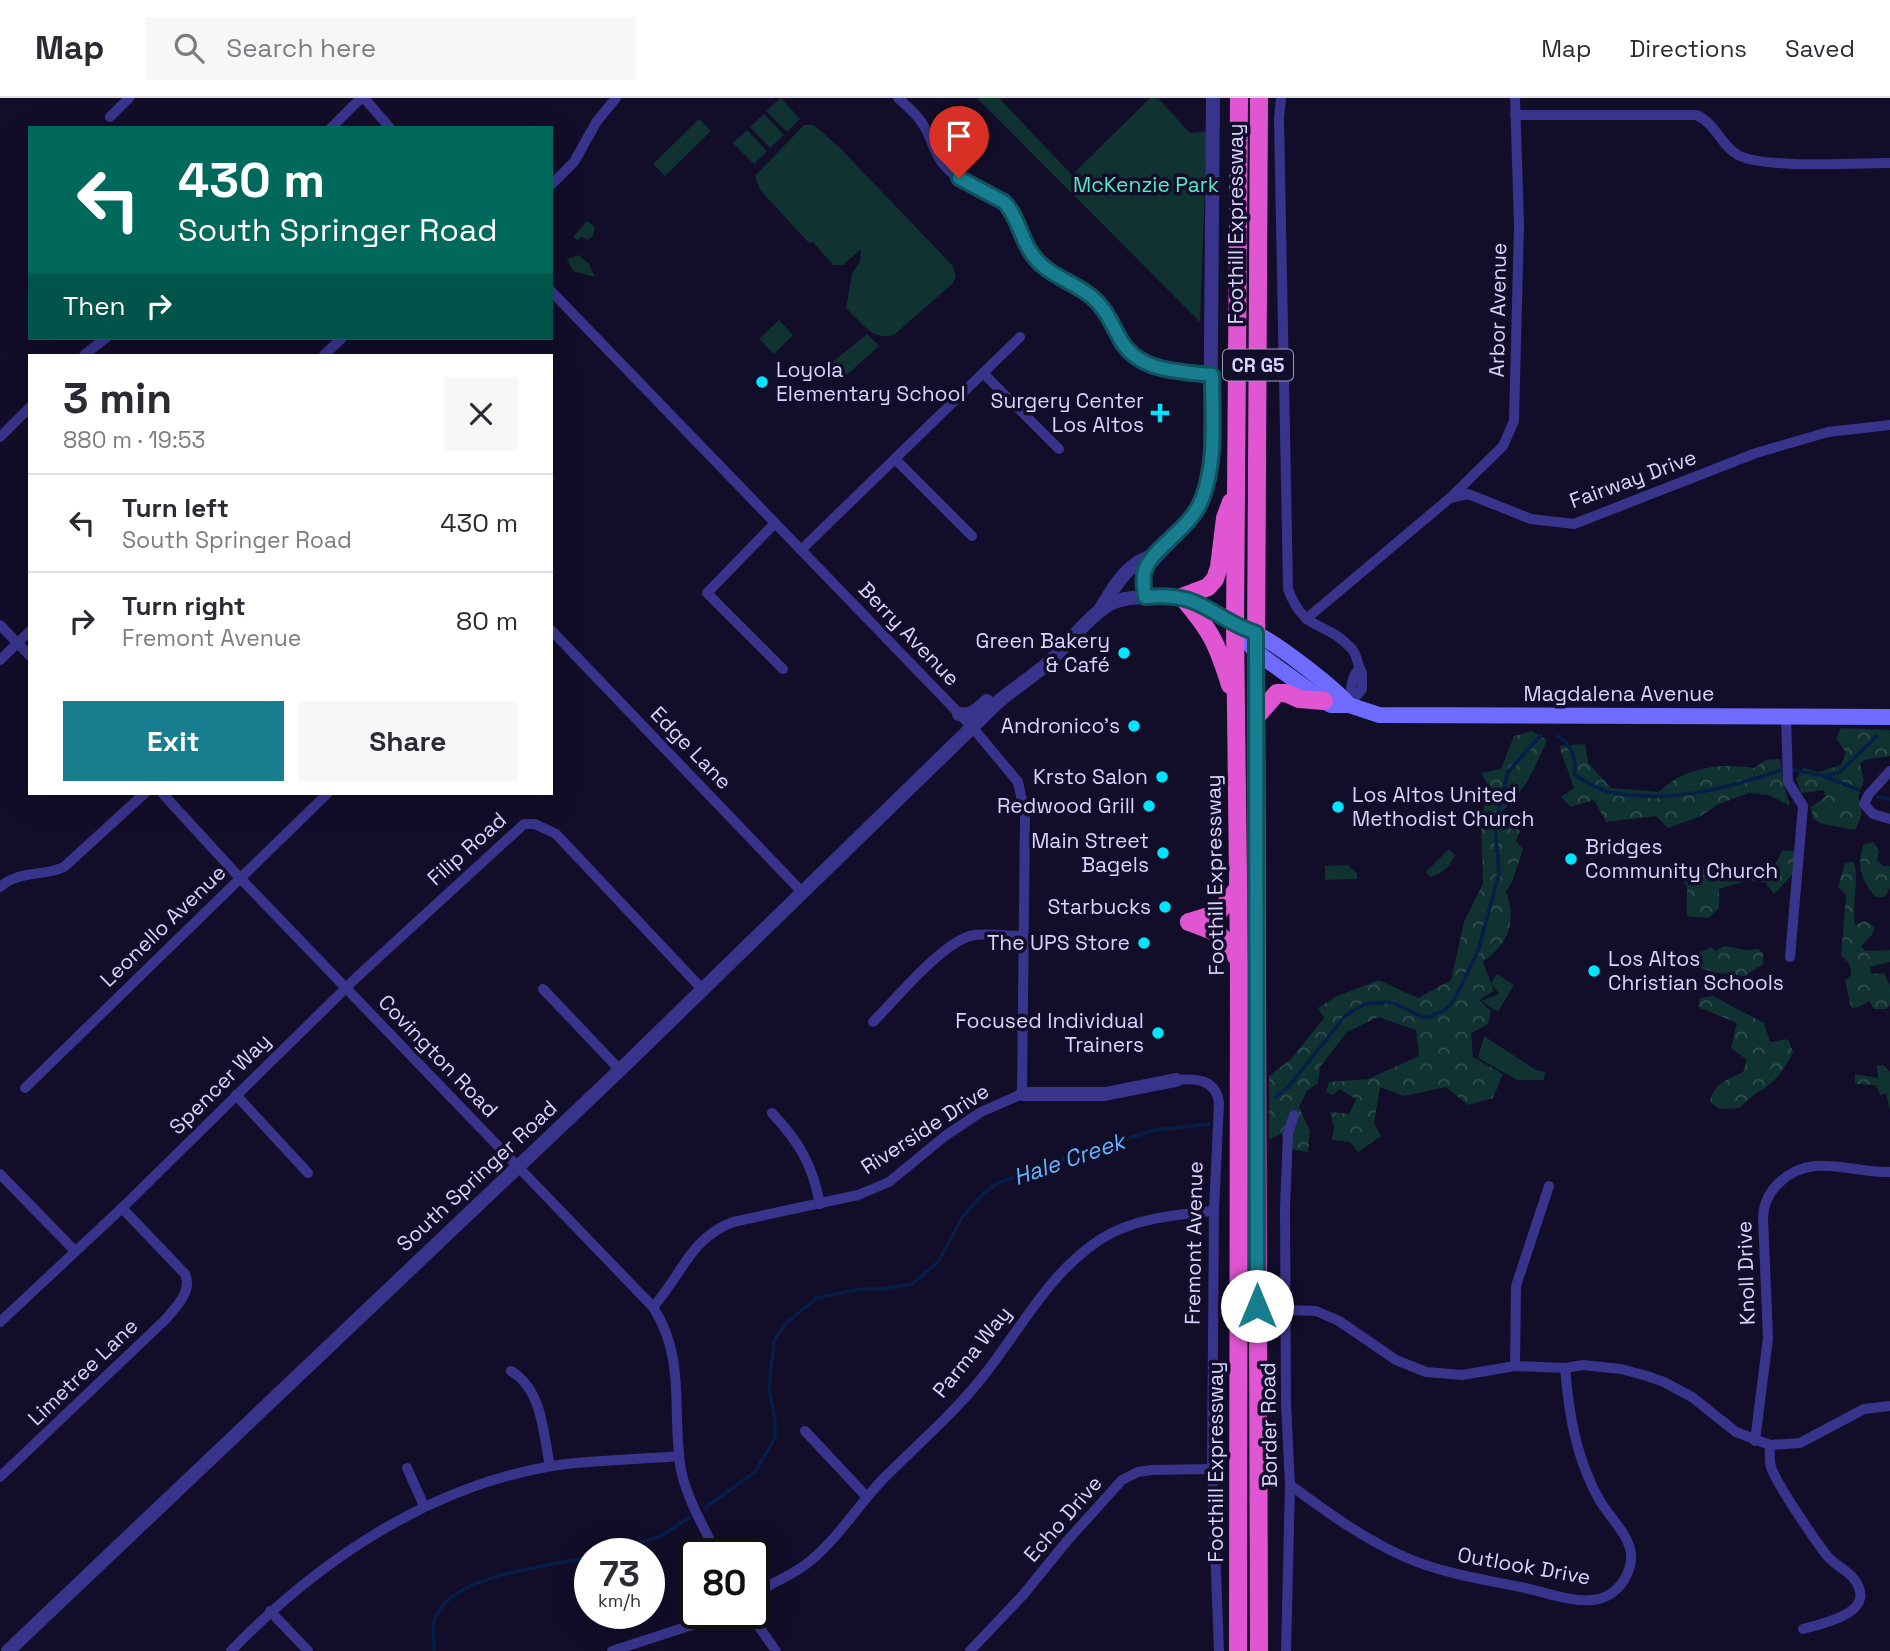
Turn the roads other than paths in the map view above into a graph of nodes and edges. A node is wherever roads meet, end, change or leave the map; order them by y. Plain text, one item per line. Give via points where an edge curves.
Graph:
1 (129, 98) edge
2 (363, 98) edge
3 (615, 98) edge
4 (898, 98) edge
5 (1213, 98) edge
6 (1240, 98) edge
7 (1259, 98) edge
8 (1281, 98) edge
9 (1515, 98) edge
10 (1515, 115) junction
11 (110, 117) dead end
12 (333, 126) edge
13 (388, 126) edge
14 (1890, 163) edge
15 (553, 183) edge
16 (553, 293) edge
17 (1020, 337) dead end
18 (104, 340) edge
19 (340, 340) edge
20 (86, 354) edge
21 (325, 354) edge
22 (983, 373) junction
23 (1212, 375) junction
24 (28, 409) edge
25 (1890, 425) edge
26 (0, 437) edge
27 (1059, 449) dead end
28 (895, 459) junction
29 (1237, 485) junction
30 (1450, 498) junction
31 (775, 523) junction
32 (972, 536) dead end
33 (801, 550) junction
34 (1156, 554) junction
35 (1145, 597) junction
36 (1182, 597) junction
37 (1098, 614) junction
38 (1306, 619) junction
39 (0, 625) edge
40 (1235, 626) junction
41 (553, 632) edge
42 (28, 633) edge
43 (1256, 633) junction
44 (17, 643) junction
45 (1256, 652) junction
46 (28, 654) edge
47 (0, 660) edge
48 (783, 669) dead end
49 (1324, 701) junction
50 (999, 702) junction
51 (1235, 702) junction
52 (1349, 705) junction
53 (959, 714) junction
54 (1786, 716) junction
55 (1256, 717) junction
56 (1890, 717) edge
57 (973, 728) junction
58 (1890, 771) edge
59 (143, 795) edge
60 (164, 795) edge
61 (326, 795) edge
62 (1890, 819) edge
63 (240, 878) junction
64 (0, 887) edge
65 (1238, 888) junction
66 (803, 893) junction
67 (1024, 936) junction
68 (1790, 957) dead end
69 (1239, 962) junction
70 (346, 987) junction
71 (543, 989) dead end
72 (703, 990) junction
73 (873, 1021) dead end
74 (620, 1070) junction
75 (1176, 1080) joint
76 (25, 1088) dead end
77 (1022, 1094) junction
78 (236, 1095) junction
79 (772, 1114) dead end
80 (1294, 1115) dead end
81 (517, 1167) junction
82 (1890, 1172) edge
83 (308, 1173) dead end
84 (0, 1174) edge
85 (1549, 1186) dead end
86 (820, 1204) junction
87 (122, 1208) junction
88 (1214, 1211) junction
89 (75, 1251) junction
90 (653, 1307) junction
91 (1287, 1310) junction
92 (0, 1322) edge
93 (1515, 1366) junction
94 (1565, 1368) junction
95 (511, 1371) dead end
96 (1890, 1406) edge
97 (805, 1431) dead end
98 (1755, 1441) junction
99 (1770, 1445) junction
100 (679, 1456) junction
101 (550, 1466) junction
102 (407, 1468) dead end
103 (1212, 1469) junction
104 (0, 1477) edge
105 (1290, 1485) junction
106 (866, 1496) junction
107 (425, 1506) junction
108 (711, 1538) edge
109 (770, 1584) edge
110 (270, 1611) junction
111 (680, 1629) edge
112 (761, 1629) edge
113 (1803, 1629) dead end
114 (8, 1651) edge
115 (231, 1651) edge
116 (308, 1651) edge
117 (612, 1651) edge
118 (776, 1651) edge
119 (971, 1651) edge
120 (1219, 1651) edge
121 (1238, 1651) edge
122 (1259, 1651) edge
123 (1286, 1651) edge

1 - 11 street
2 - 12 street
2 - 13 street
3 - 15 street via 597,121 583,152
4 - 23 street via 925,127 943,164 1010,208 1036,260 1091,295 1136,359
5 - 23 street
6 - 29 highway, Foothill Expressway / CR G5
7 - 43 highway, Foothill Expressway / CR G5
8 - 38 street via 1288,589
9 - 10 street, Arbor Avenue
10 - 14 street via 1696,115 1707,119 1727,148 1741,157 1766,163
10 - 30 street, Arbor Avenue via 1514,421 1503,446
16 - 31 street, Berry Avenue
17 - 22 street
18 - 20 street
19 - 21 street
22 - 27 street
22 - 28 street
23 - 34 street via 1210,464 1203,499 1195,515
24 - 26 street
25 - 30 street, Fairway Drive via 1828,432 1756,453 1574,524 1531,519 1468,494
28 - 32 street
28 - 33 street
29 - 36 highway via 1225,518 1215,579 1208,587
29 - 40 highway, Foothill Expressway / CR G5
30 - 38 street
31 - 33 street, Berry Avenue
31 - 48 street via 707,593
33 - 53 street, Berry Avenue
34 - 35 street via 1143,578
34 - 37 street via 1141,558 1118,580
35 - 36 street, South Springer Road
35 - 37 street, South Springer Road via 1117,601
36 - 40 street, South Springer Road via 1204,604
36 - 51 highway via 1219,647
37 - 50 street, South Springer Road
38 - 52 street via 1349,646 1357,658 1359,669 1351,684
39 - 44 street
40 - 43 main road, Magdalena Avenue
40 - 45 main road, Magdalena Avenue
40 - 51 highway, Foothill Expressway / CR G5
41 - 66 street, Edge Lane
42 - 44 street
43 - 45 highway, Foothill Expressway / CR G5
43 - 52 main road, Magdalena Avenue
44 - 46 street
44 - 47 street
45 - 49 main road, Magdalena Avenue
45 - 55 highway, Foothill Expressway / CR G5
49 - 52 main road, Magdalena Avenue
49 - 55 highway via 1277,693
50 - 53 street via 986,701 975,712
50 - 57 street, South Springer Road
51 - 65 highway, Foothill Expressway / CR G5
52 - 54 main road, Magdalena Avenue via 1389,715
53 - 57 street, Berry Avenue
54 - 56 main road, Magdalena Avenue
54 - 68 street via 1788,782 1803,806
55 - 122 highway, Foothill Expressway / CR G5
57 - 66 street, South Springer Road
57 - 67 street, Berry Avenue via 1018,782 1025,814
58 - 62 street via 1864,804 1873,814
59 - 64 street via 64,867 19,875
60 - 63 street, Covington Road
61 - 63 street, Leonello Avenue
63 - 70 street, Covington Road
63 - 76 street, Leonello Avenue
65 - 69 highway, Foothill Expressway / CR G5
65 - 69 highway via 1218,913 1189,922 1220,934
66 - 72 street, South Springer Road
67 - 73 street via 973,936 957,941
67 - 77 street, Berry Avenue
69 - 121 highway, Foothill Expressway / CR G5
70 - 72 street, Filip Road via 517,828 535,824 556,834
70 - 78 street, Spencer Way
70 - 81 street, Covington Road
71 - 74 street
72 - 74 street, South Springer Road
74 - 81 street, South Springer Road
75 - 77 street, Riverside Drive via 1105,1094
75 - 88 street, Fremont Avenue via 1205,1081 1217,1094
77 - 86 street, Riverside Drive via 981,1112 888,1182
78 - 83 street
78 - 87 street, Spencer Way
79 - 86 street via 807,1157
80 - 91 street, Border Road via 1288,1133 1285,1208
81 - 90 street, Covington Road
81 - 114 street, South Springer Road
82 - 98 street, Knoll Drive via 1815,1164 1794,1170 1769,1196 1763,1217 1768,1338
84 - 89 street
85 - 93 street via 1516,1286
86 - 90 street, Riverside Drive via 716,1228 695,1247
87 - 89 street, Spencer Way
87 - 104 street, Limetree Lane via 186,1274 186,1290 166,1319
88 - 103 street, Fremont Avenue
88 - 106 street, Parma Way via 1154,1218 1129,1227 1102,1238 1065,1267 969,1393
89 - 92 street, Spencer Way
90 - 100 street, Covington Road via 674,1352
91 - 93 street via 1316,1311 1339,1321 1396,1360 1426,1372 1462,1375
91 - 105 street, Border Road
93 - 94 street
94 - 98 street via 1621,1369 1664,1382
94 - 105 street, Outlook Drive via 1574,1439 1599,1500 1630,1550 1625,1580 1611,1594 1571,1598 1428,1566 1378,1544
95 - 101 street via 522,1378 537,1401
96 - 99 street via 1864,1409 1800,1443
97 - 106 street
98 - 99 street
99 - 113 street via 1769,1460 1777,1479 1827,1556 1852,1577 1860,1594 1858,1603 1841,1619
100 - 101 street
100 - 108 street, Covington Road via 682,1474
101 - 107 street via 485,1483
102 - 107 street
103 - 119 street, Echo Drive via 1151,1470 1122,1480
103 - 120 street, Fremont Avenue
105 - 123 street, Border Road
106 - 109 street, Parma Way via 806,1564
107 - 110 street via 344,1553
110 - 115 street
110 - 116 street
111 - 117 street
112 - 118 street

